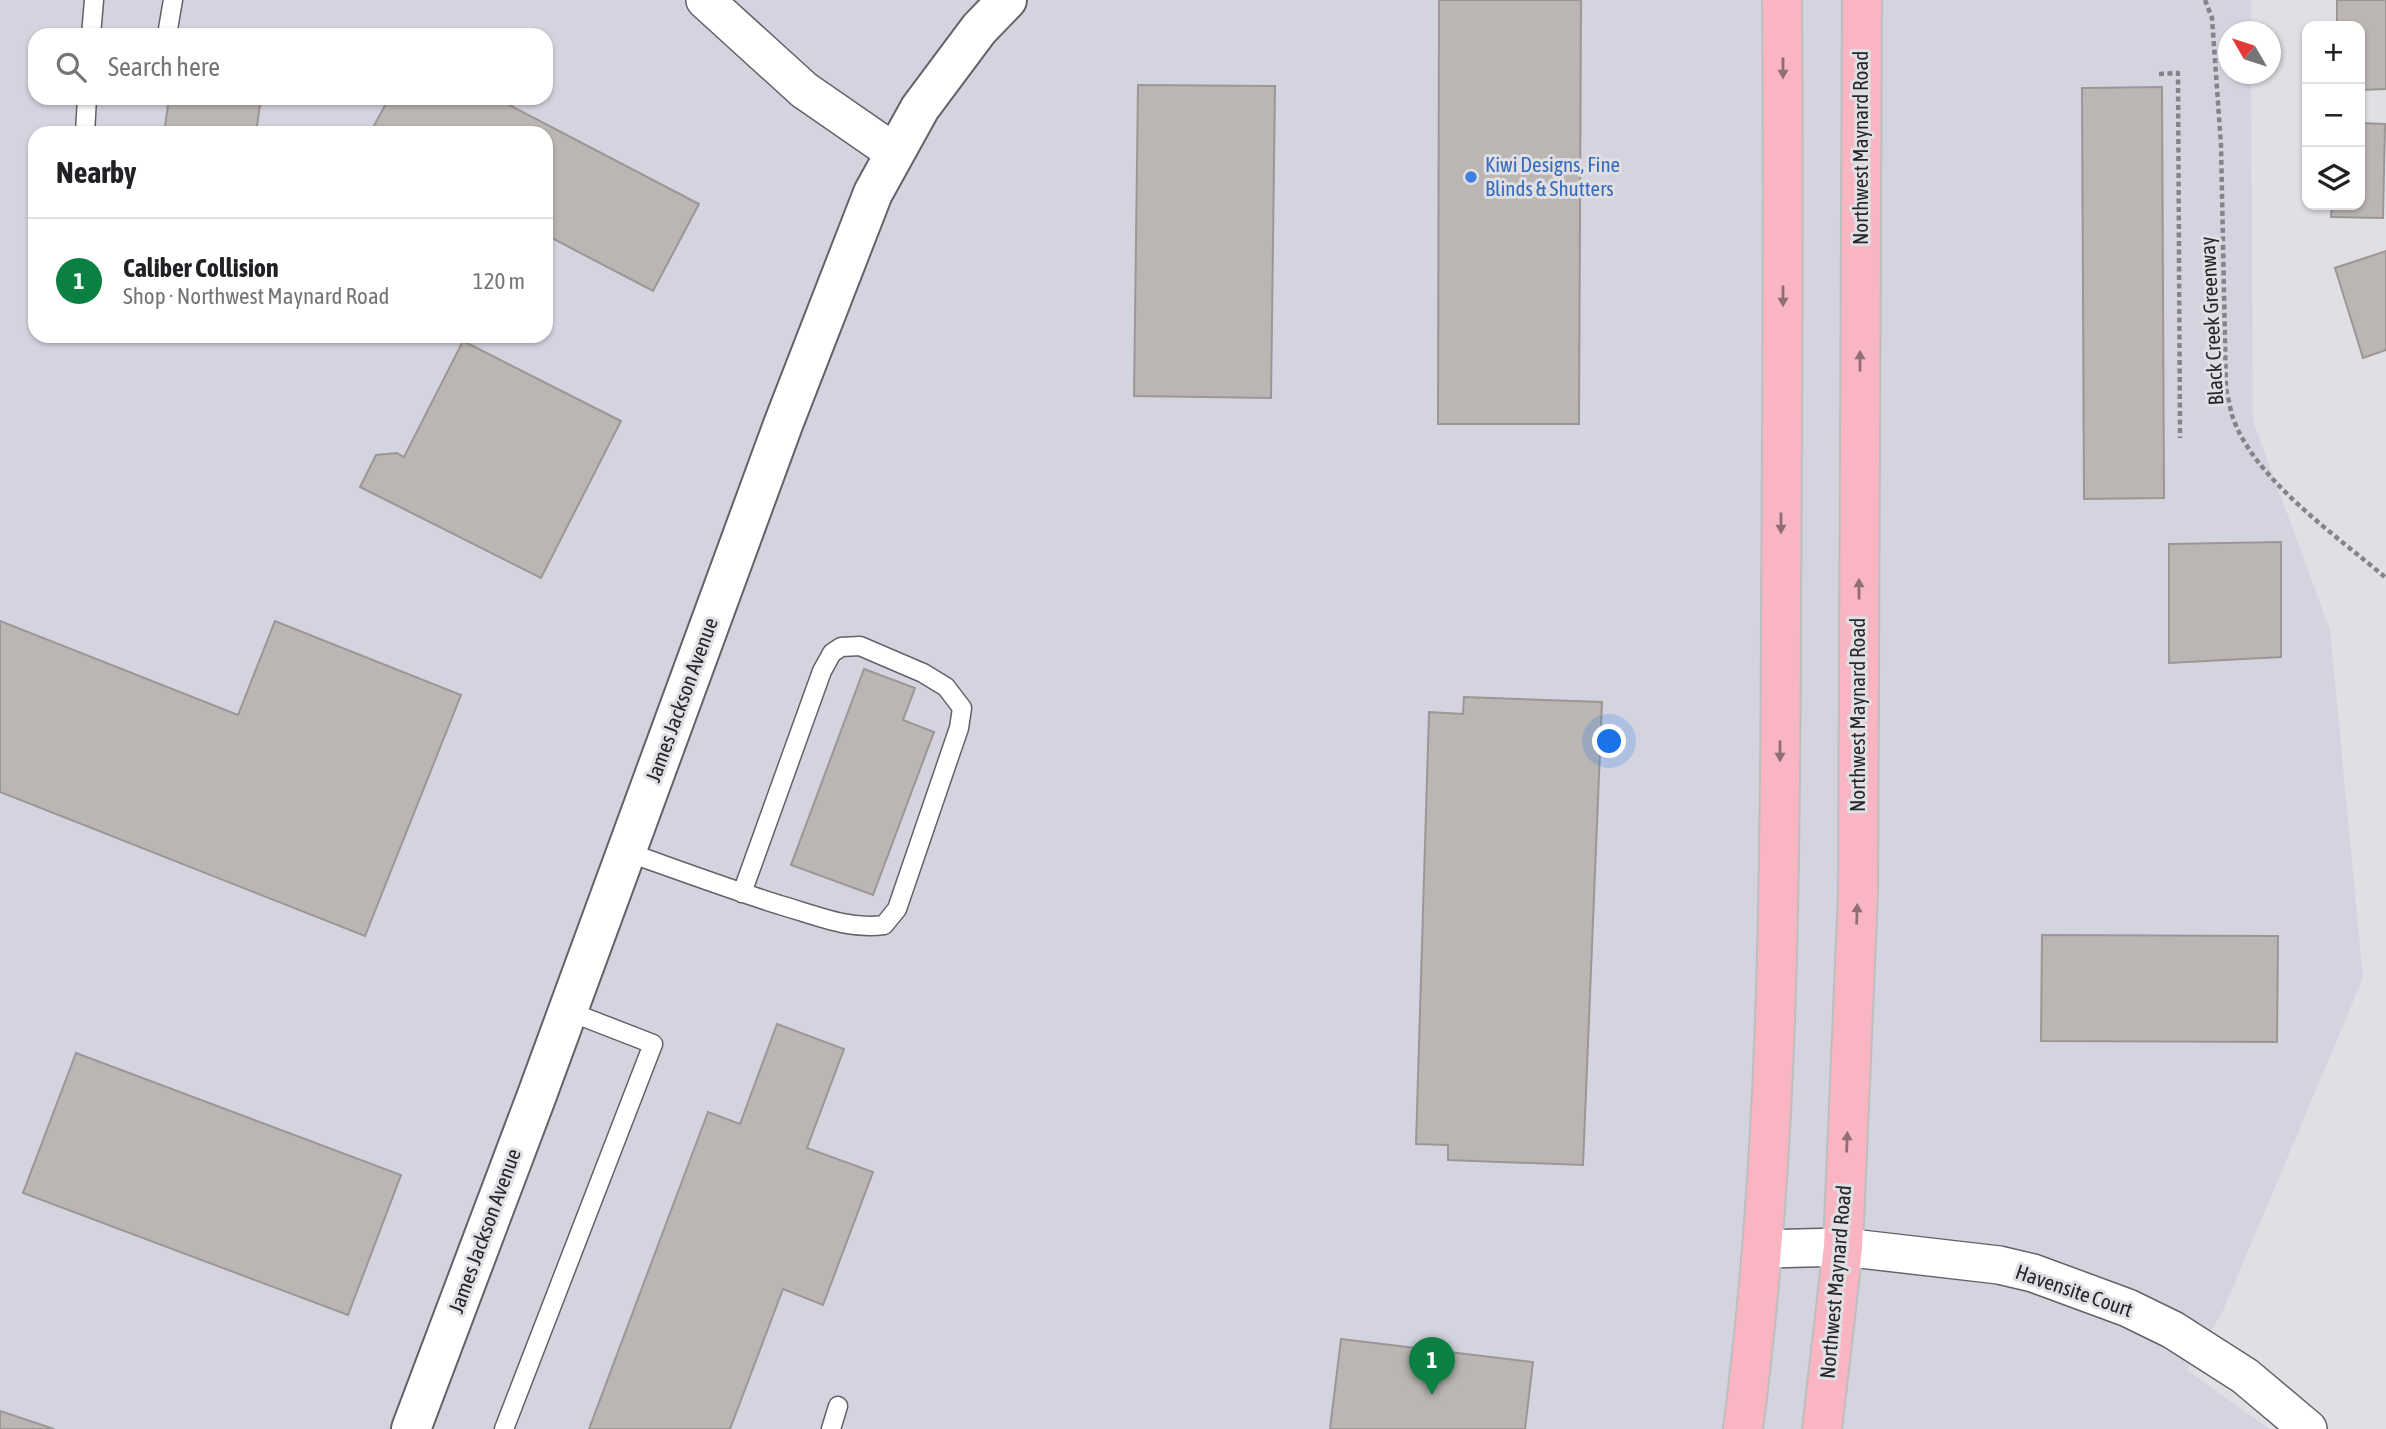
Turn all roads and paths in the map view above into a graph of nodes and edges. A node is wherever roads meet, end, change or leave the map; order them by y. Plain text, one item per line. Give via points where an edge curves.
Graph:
1 (94, 0) edge
2 (173, 0) edge
3 (705, 0) edge
4 (1007, 0) edge
5 (1782, 0) edge
6 (1862, 0) edge
7 (2205, 0) edge
8 (92, 28) edge
9 (168, 28) edge
10 (2159, 74) dead end
11 (87, 105) edge
12 (85, 126) edge
13 (895, 153) junction
14 (2180, 438) dead end
15 (2386, 578) edge
16 (627, 852) junction
17 (742, 893) junction
18 (568, 1011) junction
19 (1843, 1247) junction
20 (1763, 1248) junction
21 (838, 1406) dead end
22 (411, 1429) edge
23 (504, 1429) edge
24 (831, 1429) edge
25 (1744, 1429) edge
26 (1822, 1429) edge
27 (2308, 1429) edge

1 - 8 lane
2 - 9 lane
3 - 13 street via 804,90
4 - 13 street, James Jackson Avenue via 979,29 920,108
5 -> 20 main road via 1779,924
19 -> 6 main road, Northwest Maynard Road via 1858,893
7 - 15 path, Black Creek Greenway via 2212,18 2221,145 2226,389 2232,416 2265,471
10 - 14 path via 2178,73
11 - 12 lane
13 - 16 street, James Jackson Avenue via 873,193 837,283
16 - 17 lane
16 - 18 street, James Jackson Avenue
17 - 17 lane via 843,924 884,925 897,909 960,728 962,708 946,687 860,646 841,647 832,653
18 - 22 street, James Jackson Avenue
18 - 23 lane via 653,1044
19 - 20 street, Havensite Court
19 - 26 main road, Northwest Maynard Road
19 - 27 street, Havensite Court via 1999,1265 2081,1289 2173,1330 2245,1376
20 - 25 main road
21 - 24 lane

